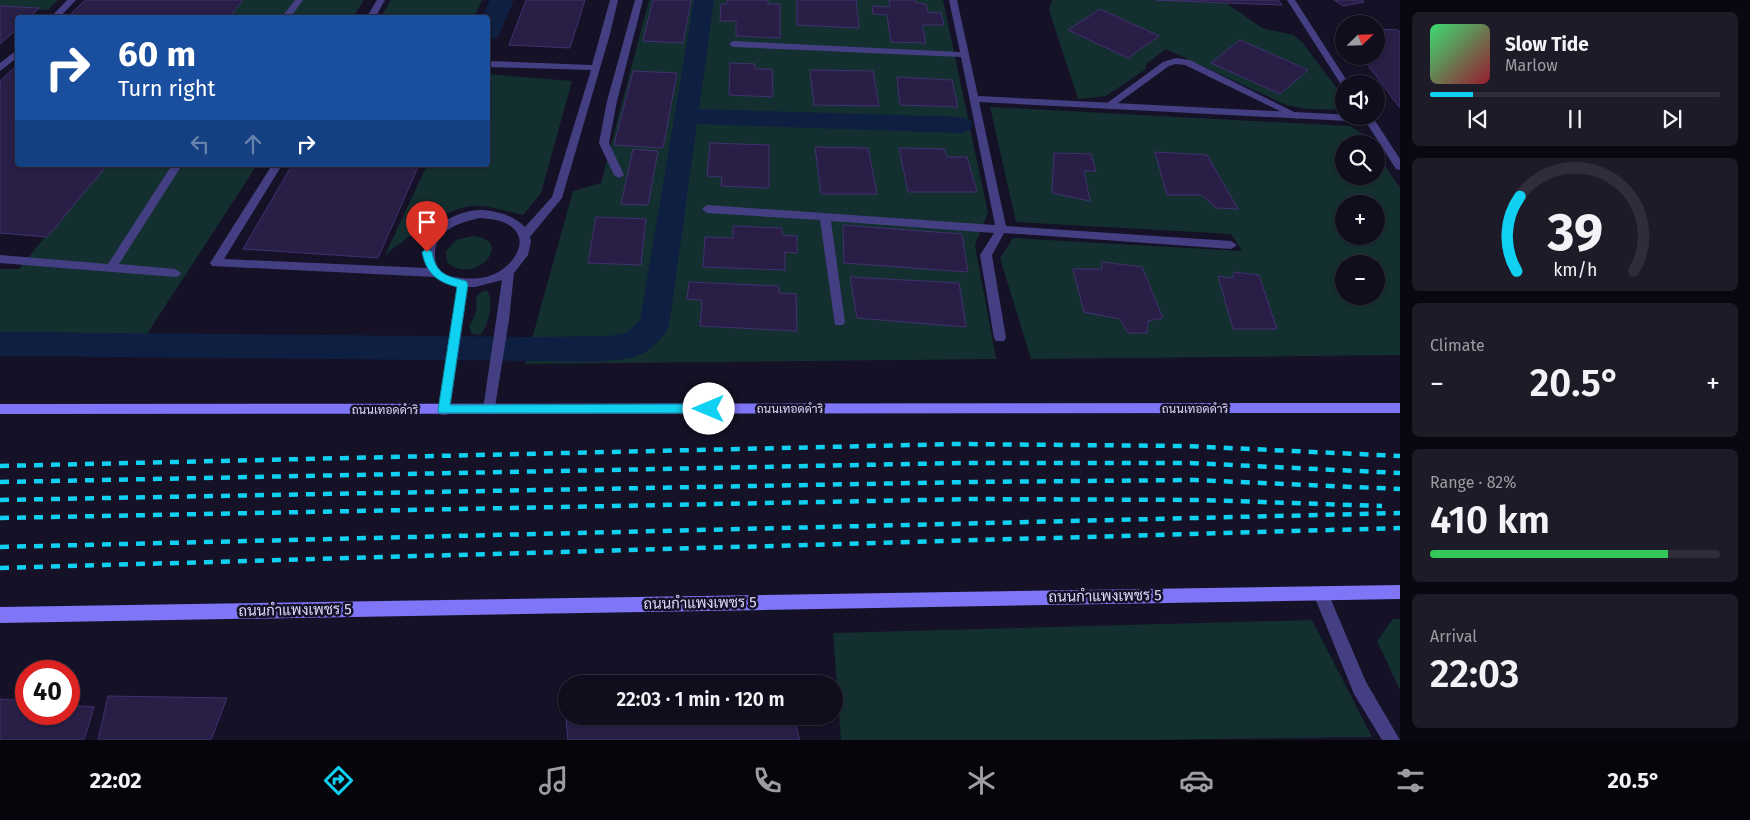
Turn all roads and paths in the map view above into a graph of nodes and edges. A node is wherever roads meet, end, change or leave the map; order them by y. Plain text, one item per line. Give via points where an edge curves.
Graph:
1 (72, 0) edge
2 (299, 0) edge
3 (381, 0) edge
4 (614, 0) edge
5 (639, 0) edge
6 (953, 0) edge
7 (1291, 0) edge
8 (57, 15) edge
9 (287, 15) edge
10 (372, 15) edge
11 (733, 44) dead end
12 (15, 55) edge
13 (964, 55) junction
14 (490, 64) edge
15 (0, 68) edge
16 (596, 68) junction
17 (1339, 75) edge
18 (974, 99) junction
19 (1108, 106) junction
20 (1297, 116) junction
21 (1335, 117) edge
22 (1373, 125) edge
23 (176, 167) edge
24 (276, 167) edge
25 (1400, 167) edge
26 (619, 175) dead end
27 (707, 209) dead end
28 (825, 217) junction
29 (1001, 229) junction
30 (525, 235) junction
31 (1231, 245) dead end
32 (0, 259) edge
33 (111, 268) junction
34 (175, 273) dead end
35 (435, 273) junction
36 (508, 273) junction
37 (463, 284) junction
38 (839, 322) dead end
39 (1000, 338) dead end
40 (1400, 408) edge
41 (0, 409) edge
42 (444, 410) junction
43 (489, 410) junction
44 (1321, 592) junction
45 (1400, 592) edge
46 (0, 615) edge
47 (1392, 740) edge

1 - 8 street
2 - 9 street
3 - 10 street
4 - 16 street
5 - 26 street via 604,143
6 - 13 street
7 - 17 street
11 - 13 street
12 - 15 street
13 - 18 street
14 - 16 street
16 - 30 street via 557,198
18 - 19 street
18 - 29 street
19 - 20 street
19 - 20 street via 1176,60 1187,62
20 - 21 street
22 - 25 street
23 - 33 street
24 - 35 street via 216,263
27 - 28 street
28 - 29 street
28 - 38 street
29 - 31 street
29 - 39 street via 986,255
30 - 35 street via 508,219 495,215 465,217 439,231 431,241 427,252
30 - 36 street via 524,254
32 - 33 street
33 - 34 street
35 - 37 street
36 - 37 street via 478,284
36 - 43 street
37 - 42 street
40 - 43 street, ถนนเทอดดำริ
41 - 42 street, ถนนเทอดดำริ
42 - 43 street, ถนนเทอดดำริ
44 - 45 street, ถนนกำแพงเพชร 5
44 - 46 street, ถนนกำแพงเพชร 5
44 - 47 street via 1342,649 1379,723

